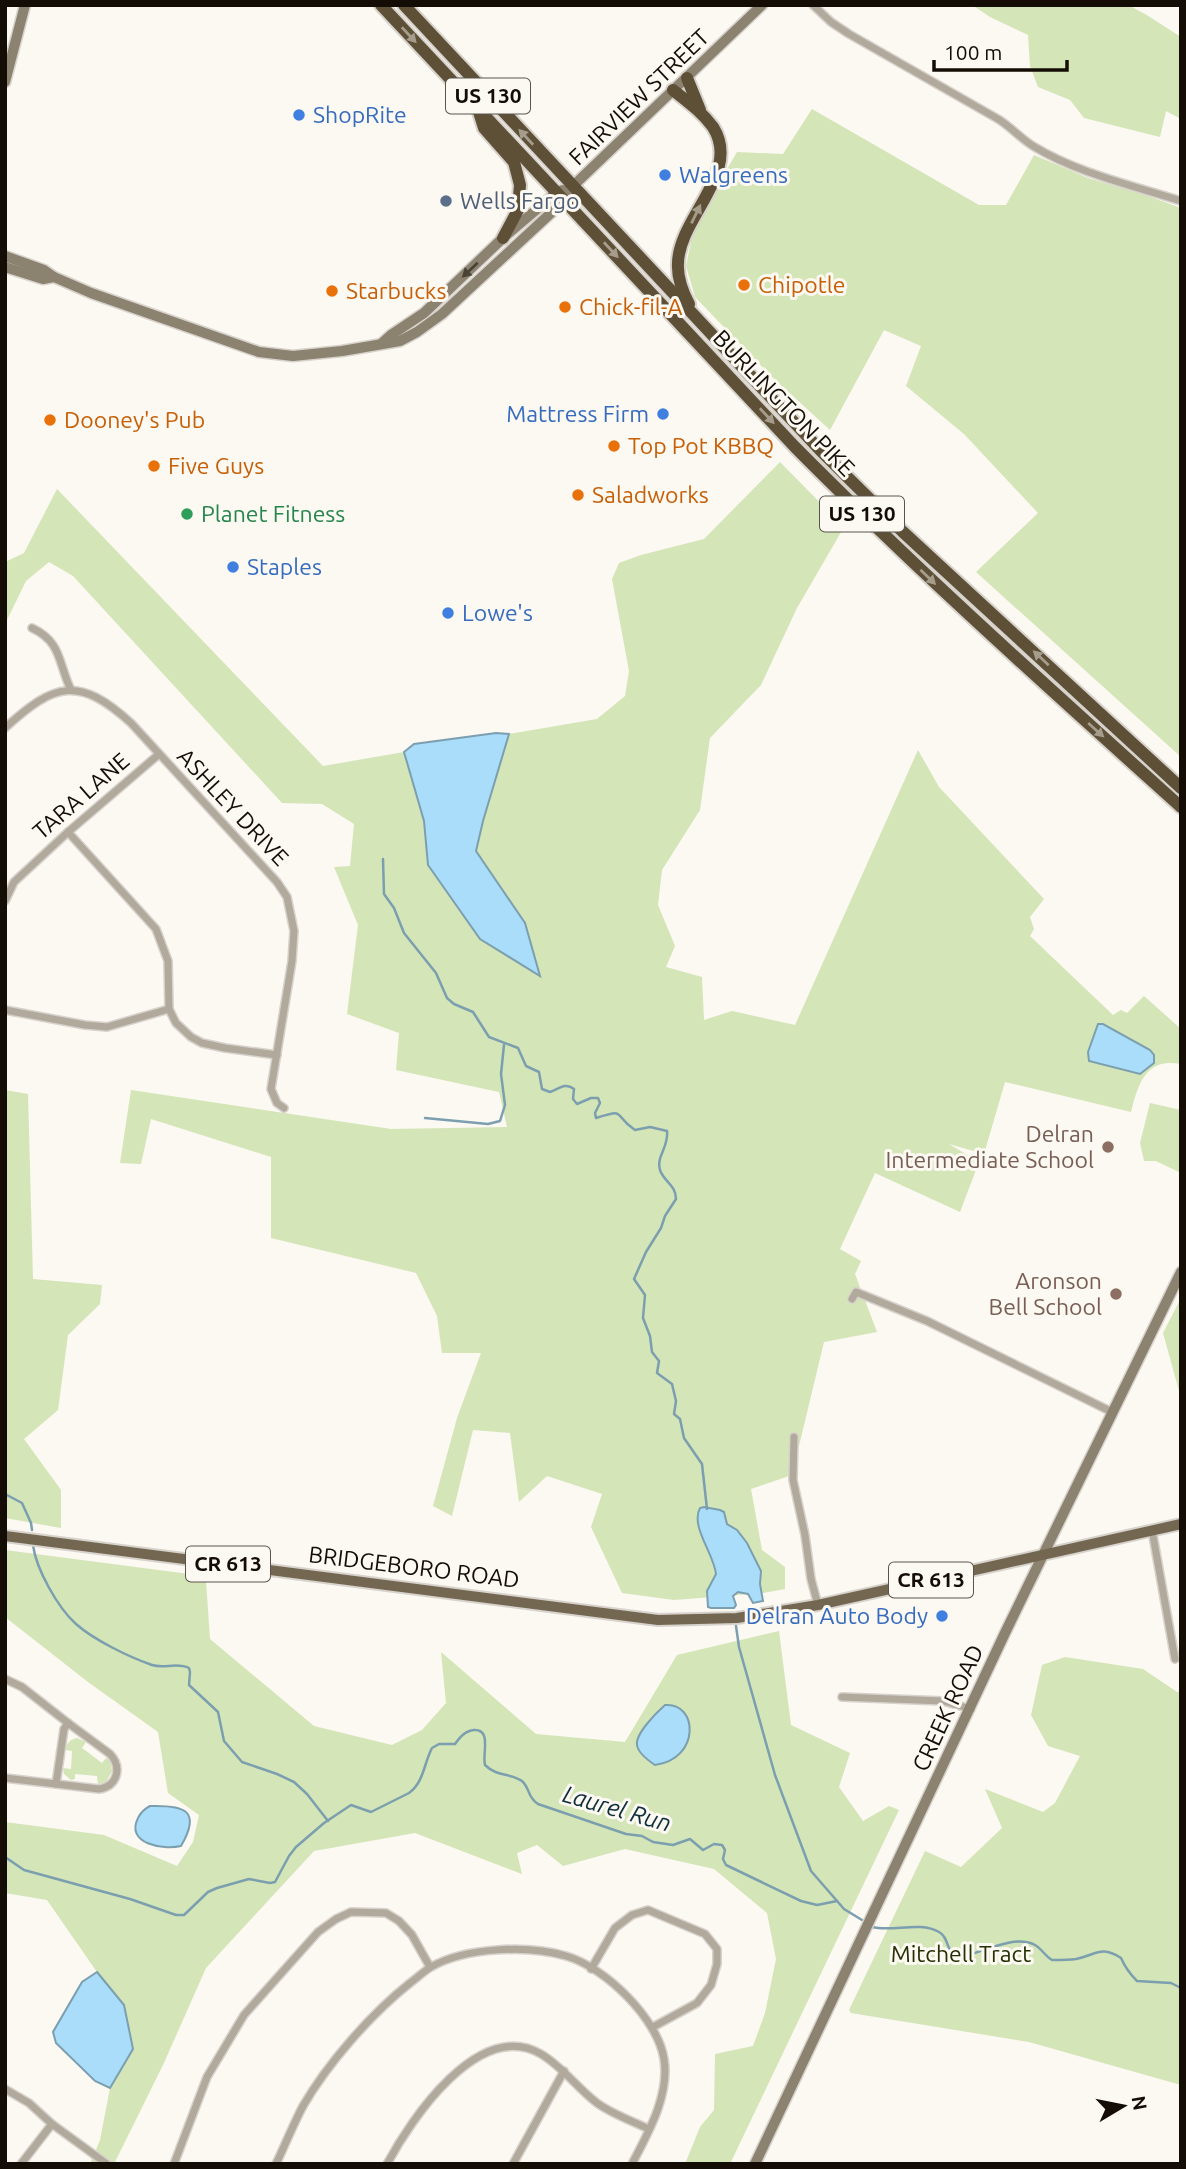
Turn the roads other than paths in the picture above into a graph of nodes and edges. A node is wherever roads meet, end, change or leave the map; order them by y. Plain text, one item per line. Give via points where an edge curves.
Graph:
1 (25, 5) edge
2 (381, 5) edge
3 (404, 5) edge
4 (762, 5) edge
5 (813, 5) edge
6 (687, 78) junction
7 (5, 82) edge
8 (674, 90) junction
9 (477, 105) junction
10 (700, 111) junction
11 (573, 187) junction
12 (561, 196) junction
13 (1181, 201) edge
14 (503, 238) junction
15 (5, 256) edge
16 (5, 267) edge
17 (54, 277) junction
18 (700, 322) junction
19 (381, 344) junction
20 (32, 628) dead end
21 (71, 690) junction
22 (5, 728) edge
23 (159, 755) junction
24 (1181, 788) edge
25 (1181, 807) edge
26 (68, 832) junction
27 (5, 901) edge
28 (169, 1009) junction
29 (5, 1010) edge
30 (277, 1055) junction
31 (284, 1108) dead end
32 (1180, 1273) edge
33 (854, 1296) dead end
34 (1112, 1412) junction
35 (794, 1437) dead end
36 (1181, 1524) edge
37 (1152, 1530) junction
38 (5, 1536) edge
39 (1044, 1555) junction
40 (818, 1605) junction
41 (1175, 1659) dead end
42 (5, 1679) edge
43 (842, 1698) dead end
44 (971, 1709) junction
45 (68, 1723) junction
46 (5, 1778) edge
47 (56, 1784) junction
48 (430, 1967) junction
49 (591, 1969) junction
50 (653, 2027) junction
51 (565, 2071) junction
52 (5, 2089) edge
53 (52, 2124) junction
54 (649, 2129) junction
55 (21, 2164) edge
56 (107, 2164) edge
57 (174, 2164) edge
58 (276, 2164) edge
59 (387, 2164) edge
60 (513, 2164) edge
61 (632, 2164) edge
62 (755, 2164) edge

1 - 7 street
2 -> 9 highway, BURLINGTON PIKE / US 130
11 -> 3 highway, BURLINGTON PIKE / US 130
4 - 6 street, FAIRVIEW STREET
5 - 13 street via 849,34 1010,126 1030,144 1079,168
6 - 8 street, FAIRVIEW STREET
6 - 10 highway
8 - 10 highway
8 - 11 street, FAIRVIEW STREET
9 - 12 highway, BURLINGTON PIKE / US 130
9 - 14 highway via 484,128 514,162 520,185 518,210
18 -> 10 highway via 683,292 677,261 722,152
11 - 12 street, FAIRVIEW STREET
11 - 18 highway, BURLINGTON PIKE / US 130
12 - 14 street
12 - 19 street via 442,314 400,341
12 -> 25 highway, BURLINGTON PIKE / US 130 via 856,509
14 -> 19 street via 424,313
15 - 17 street
16 - 17 street via 43,279
17 - 19 street via 259,352 293,356
24 -> 18 highway, BURLINGTON PIKE / US 130 via 903,532
20 - 21 street via 52,641
21 - 22 street via 41,700
21 - 23 street, ASHLEY DRIVE via 110,704
23 - 26 street, TARA LANE
23 - 30 street, ASHLEY DRIVE via 287,897 293,951
26 - 27 street, TARA LANE via 15,882
26 - 28 street via 156,929 168,961
28 - 29 street via 107,1027
28 - 30 street via 176,1023 202,1043
30 - 31 street, ASHLEY DRIVE via 271,1089
32 - 34 street, CREEK ROAD
33 - 34 street via 927,1321
34 - 39 street, CREEK ROAD
35 - 40 street via 793,1480
36 - 37 main road, CR 613
37 - 39 main road, CR 613
37 - 41 street
38 - 40 main road, BRIDGEBORO ROAD / CR 613 via 658,1620 737,1618
39 - 40 main road, CR 613
39 - 44 street, CREEK ROAD
42 - 45 street
43 - 44 street via 943,1701
44 - 62 street, CREEK ROAD
45 - 47 street
45 - 47 street via 110,1754 117,1773 104,1788
46 - 47 street
48 - 49 street via 468,1954 518,1949 567,1956
48 - 57 street via 400,1921 386,1913 351,1912 318,1932 244,2015 207,2077
48 - 58 street via 345,2047 303,2106
49 - 50 street via 637,2005
49 - 50 street via 615,1928 640,1912 648,1910 705,1934 717,1949 711,1985 697,2003
50 - 54 street via 664,2058 665,2080
51 - 54 street via 597,2103
51 - 59 street via 520,2046 479,2055 419,2113
51 - 60 street
52 - 53 street via 29,2102
53 - 55 street
53 - 56 street
54 - 61 street

